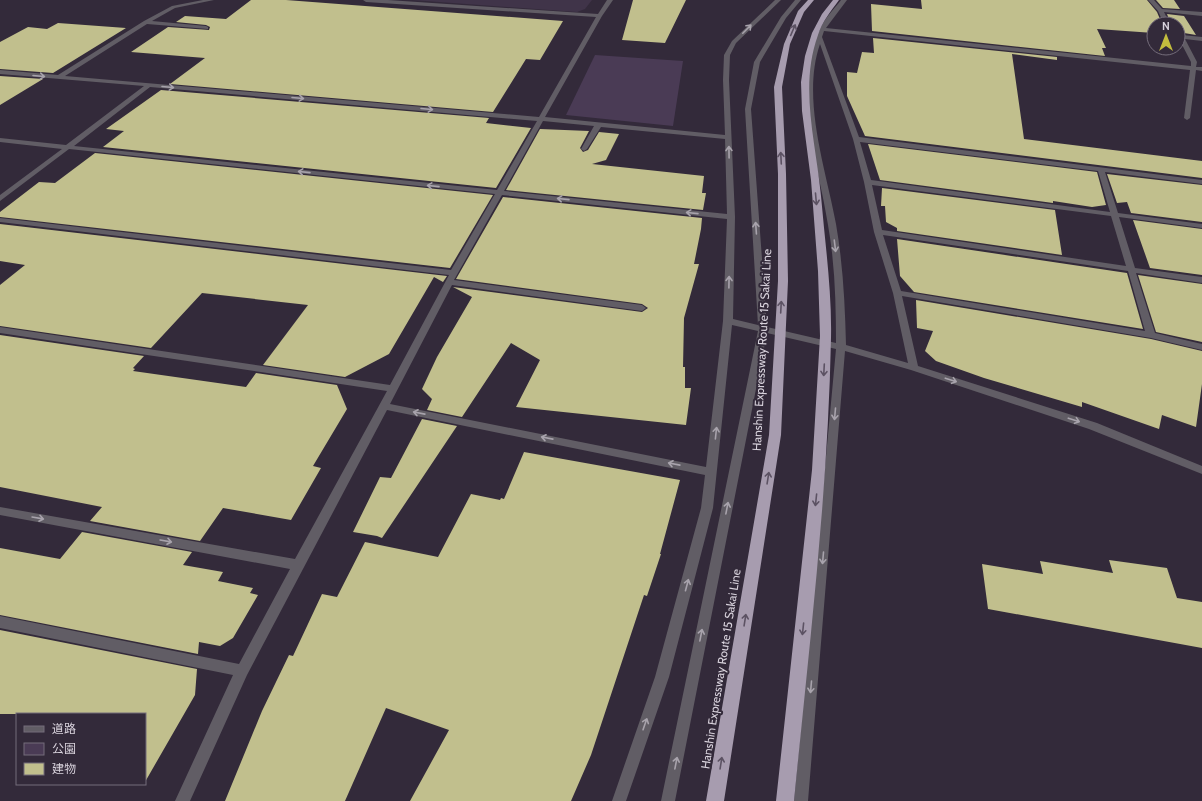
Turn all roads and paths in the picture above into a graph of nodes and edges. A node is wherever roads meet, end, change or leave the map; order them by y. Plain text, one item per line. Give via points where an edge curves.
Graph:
1 (211, 0) edge
2 (366, 0) edge
3 (610, 0) edge
4 (778, 0) edge
5 (798, 0) edge
6 (811, 0) edge
7 (836, 0) edge
8 (844, 0) edge
9 (1151, 0) edge
10 (1160, 10) junction
11 (1202, 14) edge
12 (599, 16) junction
13 (1163, 16) edge
14 (146, 22) junction
15 (206, 28) dead end
16 (823, 29) junction
17 (820, 37) junction
18 (1186, 37) edge
19 (1202, 39) edge
20 (1186, 47) edge
21 (1194, 68) junction
22 (1202, 69) edge
23 (0, 72) edge
24 (59, 77) junction
25 (148, 86) junction
26 (1187, 118) dead end
27 (541, 119) junction
28 (599, 124) junction
29 (729, 138) junction
30 (856, 139) junction
31 (0, 140) edge
32 (68, 147) junction
33 (584, 149) dead end
34 (1101, 170) junction
35 (868, 182) junction
36 (1202, 182) edge
37 (499, 192) junction
38 (0, 199) edge
39 (1114, 214) junction
40 (731, 217) junction
41 (0, 220) edge
42 (1202, 226) edge
43 (878, 232) junction
44 (1131, 269) junction
45 (451, 278) junction
46 (1202, 280) edge
47 (896, 293) junction
48 (642, 308) dead end
49 (728, 321) junction
50 (763, 329) junction
51 (0, 330) edge
52 (1152, 335) junction
53 (1202, 347) edge
54 (842, 348) junction
55 (914, 368) junction
56 (393, 388) junction
57 (384, 406) junction
58 (1202, 470) edge
59 (712, 472) junction
60 (0, 511) edge
61 (298, 565) junction
62 (0, 622) edge
63 (242, 671) junction
64 (182, 801) edge
65 (619, 801) edge
66 (668, 801) edge
67 (715, 801) edge
68 (785, 801) edge
69 (801, 801) edge

1 - 14 street via 174,7
2 - 12 street
3 - 12 street
29 -> 4 street via 727,54 734,42
50 -> 5 street via 748,108 757,62 784,17
67 -> 6 highway, Hanshin Expressway Route 15 Sakai Line via 775,435 783,281 778,87 787,44 801,11
7 -> 68 highway via 815,33 808,56 805,82 823,271 826,336 819,470
8 - 16 street
9 - 10 street
10 - 11 street
10 - 13 street
12 - 27 street
14 - 15 street
14 - 24 street
16 - 17 street
16 - 21 street
17 - 30 street
17 -> 54 street via 813,57 810,81 814,134 832,225 839,282
18 - 19 street
20 - 21 street via 1194,62
21 - 22 street
21 - 26 street
23 -> 24 street
24 - 25 street
25 -> 27 street
25 - 32 street
27 - 28 street
27 - 37 street
28 - 29 street
28 - 33 street
40 -> 29 street
30 - 34 street
30 - 35 street
31 - 32 street
37 -> 32 street
32 - 38 street
34 - 36 street
34 - 39 street
35 - 39 street
35 - 43 street
40 -> 37 street
37 - 45 street
39 - 42 street
39 - 44 street
49 -> 40 street
41 - 45 street
43 - 44 street
43 - 47 street
44 - 46 street
44 - 52 street
45 - 48 street
45 - 56 street
47 - 52 street
47 - 55 street
49 - 50 street
59 -> 49 street
50 - 54 street
66 -> 50 street
51 - 56 street
52 - 53 street
54 - 55 street
54 -> 69 street
55 -> 58 street via 1093,426
56 - 57 street
59 -> 57 street
57 - 61 street
65 -> 59 street via 662,677 708,508
60 -> 61 street
61 - 63 street
62 - 63 street
63 - 64 street

